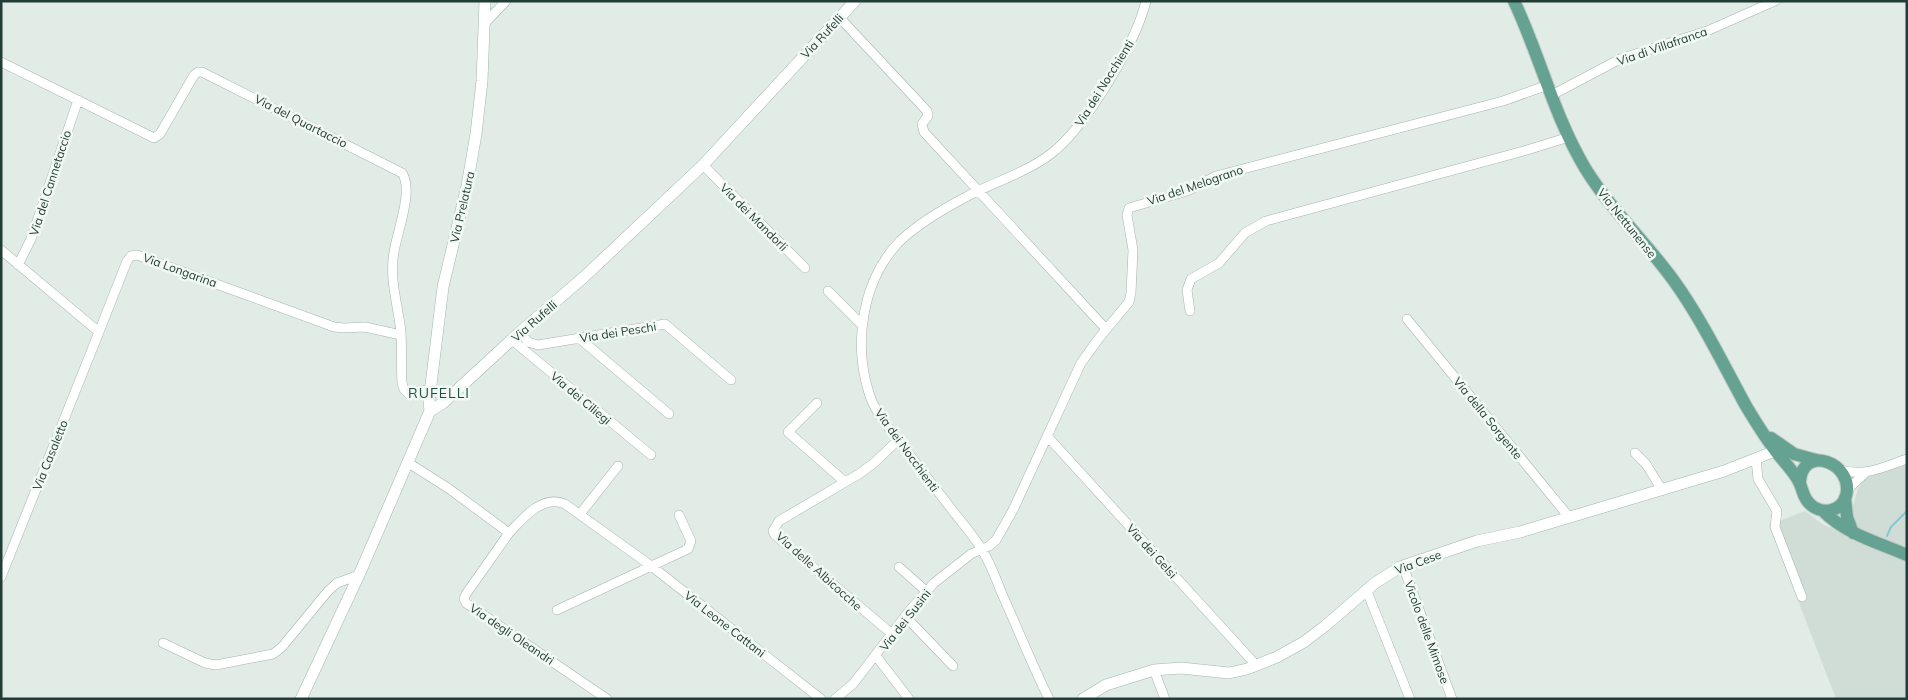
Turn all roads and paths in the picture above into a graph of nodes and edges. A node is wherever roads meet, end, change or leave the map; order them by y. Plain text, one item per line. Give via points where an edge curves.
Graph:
1 (485, 1) edge
2 (506, 1) edge
3 (855, 1) edge
4 (1146, 1) edge
5 (1514, 1) edge
6 (1775, 1) edge
7 (839, 17) junction
8 (485, 23) junction
9 (1, 62) edge
10 (1550, 90) junction
11 (78, 100) junction
12 (1569, 137) junction
13 (703, 165) junction
14 (977, 190) junction
15 (1, 250) edge
16 (18, 265) junction
17 (806, 268) dead end
18 (828, 291) dead end
19 (1190, 311) dead end
20 (1407, 319) dead end
21 (862, 324) junction
22 (1106, 329) junction
23 (99, 332) junction
24 (401, 335) junction
25 (516, 336) junction
26 (579, 338) junction
27 (731, 380) dead end
28 (430, 391) junction
29 (817, 403) dead end
30 (430, 412) junction
31 (668, 414) dead end
32 (1762, 433) junction
33 (1047, 436) junction
34 (898, 440) junction
35 (1775, 450) junction
36 (1635, 453) dead end
37 (651, 456) dead end
38 (1756, 459) junction
39 (1907, 459) edge
40 (1816, 460) junction
41 (407, 462) junction
42 (618, 466) dead end
43 (1838, 469) junction
44 (1865, 473) junction
45 (845, 482) junction
46 (1800, 482) junction
47 (1662, 490) junction
48 (1846, 494) junction
49 (1823, 511) junction
50 (580, 514) junction
51 (679, 515) dead end
52 (1569, 517) junction
53 (509, 532) junction
54 (1853, 533) junction
55 (982, 548) junction
56 (1907, 555) edge
57 (650, 566) junction
58 (1403, 566) junction
59 (899, 567) dead end
60 (359, 575) junction
61 (1, 577) edge
62 (1366, 589) junction
63 (926, 591) junction
64 (1802, 597) dead end
65 (557, 610) dead end
66 (905, 616) junction
67 (892, 634) junction
68 (163, 643) dead end
69 (876, 656) junction
70 (953, 666) dead end
71 (1256, 666) junction
72 (1154, 670) junction
73 (800, 683) junction
74 (301, 699) edge
75 (607, 699) edge
76 (812, 699) edge
77 (821, 699) edge
78 (835, 699) edge
79 (909, 699) edge
80 (1049, 699) edge
81 (1082, 699) edge
82 (1165, 699) edge
83 (1410, 699) edge
84 (1452, 699) edge

1 - 8 street, Via Prelatura
2 - 8 street
3 - 7 street, Via Rufelli
4 - 14 street, Via dei Nocchienti via 1132,40 1098,98 1074,131 1038,162
5 - 10 main road, Via Nettunense
6 - 10 street, Via di Villafranca via 1707,31 1620,59
7 - 13 street, Via Rufelli
7 - 14 street via 926,110 928,114 922,124 923,130
8 - 28 street, Via Prelatura via 476,134 443,287
9 - 11 street, Via del Quartaccio
10 - 12 main road, Via Nettunense
10 - 22 street, Via del Melograno via 1212,177 1184,192 1131,207 1127,216 1133,246 1131,297 1125,309
11 - 16 street, Via del Cannetaccio via 31,239
11 - 24 street, Via del Quartaccio via 156,137 194,75 202,72 401,172 406,179 406,190 392,271
12 - 19 street via 1266,221 1245,233 1219,263 1191,279 1187,290
12 - 32 main road, Via Nettunense via 1596,184 1680,289
13 - 17 street, Via dei Mandorli
13 - 25 street, Via Rufelli
14 - 21 street, Via dei Nocchienti via 925,221 896,246 872,288
14 - 22 street
15 - 16 street
16 - 23 street
18 - 21 street
20 - 52 street, Via della Sorgente
21 - 34 street, Via dei Nocchienti via 862,360 869,394
22 - 33 street, Via del Melograno via 1081,363
23 - 24 street, Via Longarina via 127,261 137,255 334,327 365,327
23 - 61 street, Via Casaletto
24 - 28 street, Via del Quartaccio via 404,389 410,396 421,390
25 - 26 street, Via dei Peschi via 538,345
25 - 30 street, Via Rufelli
25 - 37 street, Via dei Ciliegi
26 - 27 street, Via dei Peschi via 665,324
26 - 31 street
28 - 30 street, Via Prelatura
29 - 45 street via 788,432
30 - 41 street, Via Rufelli
32 - 35 main road, Via Nettunense
32 - 40 main road, Via Nettunense via 1794,454
33 - 55 street, Via del Melograno via 1001,533
33 - 71 street, Via dei Gelsi
34 - 45 street, Via delle Albicocche via 874,463
34 - 55 street, Via dei Nocchienti
35 - 38 street, Via Cese
35 - 46 main road, Via Nettunense
36 - 47 street
38 - 47 street, Via Cese
38 - 64 street via 1758,479 1777,511 1775,527
39 - 44 street
40 - 43 main road, Via Nettunense via 1828,462
40 - 46 main road via 1803,471
41 - 53 street
41 - 60 street, Via Rufelli
42 - 50 street
43 - 44 street
43 - 48 main road via 1845,480
44 - 48 street
45 - 67 street, Via delle Albicocche via 779,521 774,532
46 - 49 main road, Via Nettunense via 1804,498 1814,508
47 - 52 street, Via Cese
48 - 49 main road via 1835,509
48 - 54 main road via 1847,517
49 - 54 main road, Via Nettunense
50 - 53 street, Via Leone Cattani via 561,502 551,502 528,513
50 - 57 street, Via Leone Cattani
51 - 57 street via 690,545 686,550
52 - 58 street, Via Cese via 1477,541
53 - 75 street, Via degli Oleandri via 466,594 466,603
54 - 56 main road, Via Nettunense
55 - 63 street, Via dei Susini via 952,567
55 - 80 street, Via dei Nocchienti
57 - 65 street
57 - 73 street, Via Leone Cattani
58 - 62 street, Via Cese
58 - 84 street, Vicolo delle Mimose
59 - 63 street
60 - 68 street via 328,590 274,654 211,665
60 - 74 street, Via Rufelli
62 - 71 street, Via Cese via 1304,642
62 - 83 street
63 - 66 street, Via dei Susini
66 - 67 street, Via dei Susini
66 - 70 street
67 - 69 street, Via dei Susini
69 - 78 street, Via dei Susini via 850,688
69 - 79 street
71 - 72 street, Via Cese via 1229,673 1181,668
72 - 81 street, Via Cese via 1106,685
72 - 82 street
73 - 76 street, Via Leone Cattani
73 - 77 street, Via Leone Cattani

